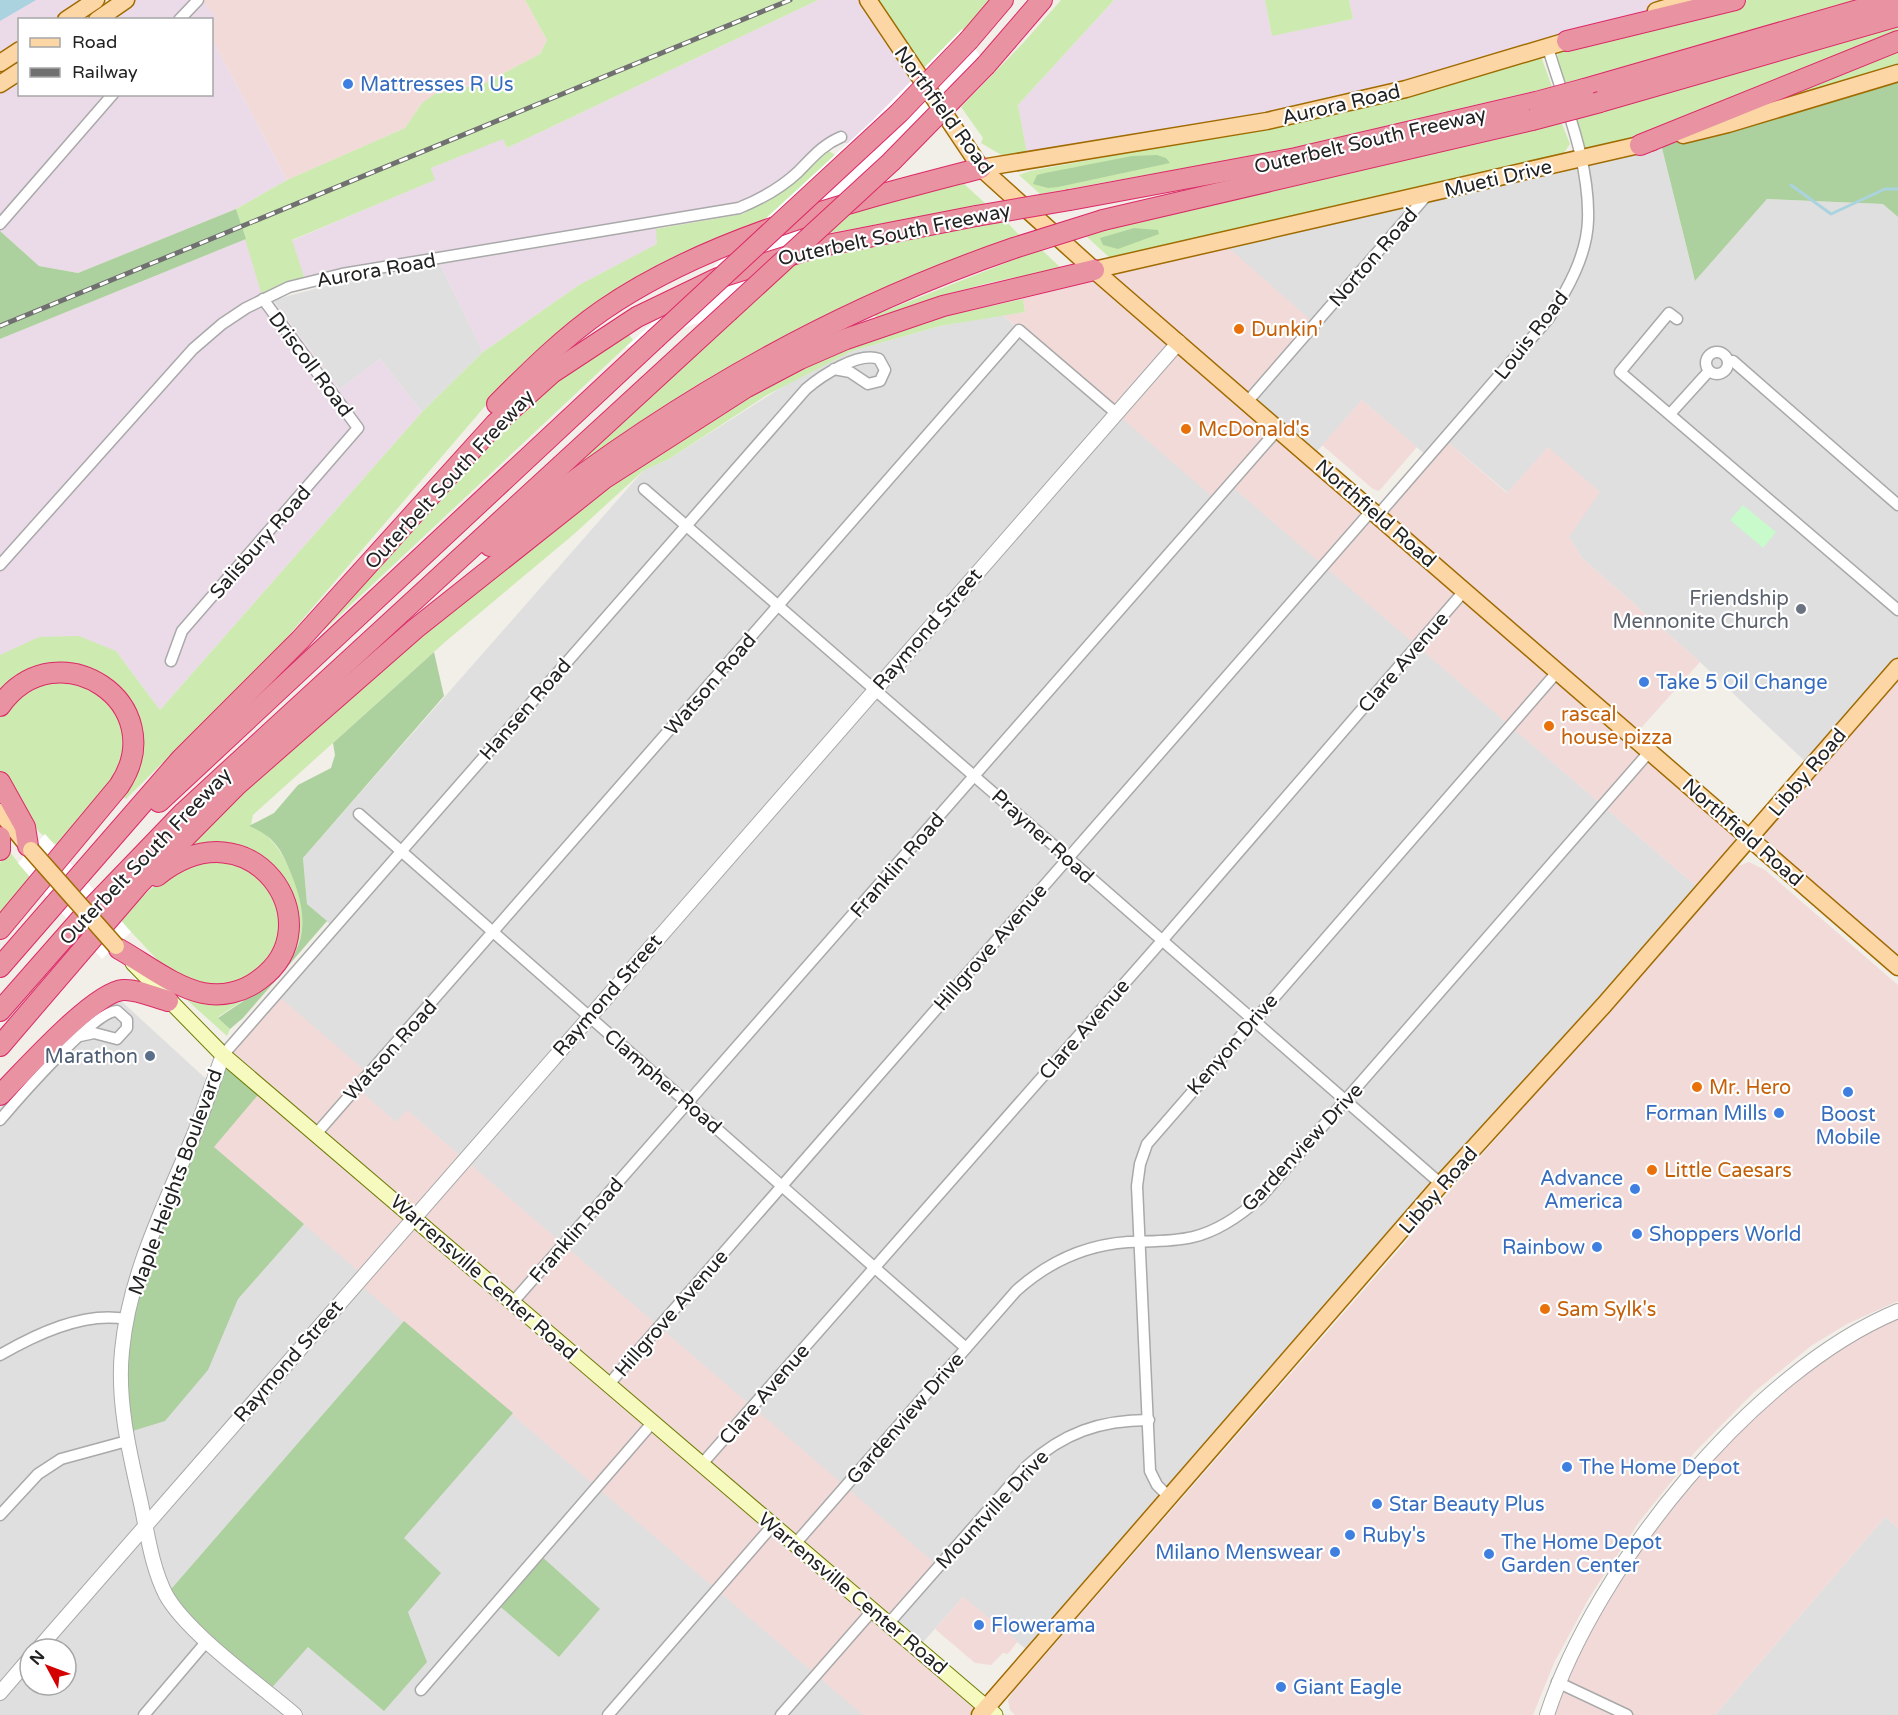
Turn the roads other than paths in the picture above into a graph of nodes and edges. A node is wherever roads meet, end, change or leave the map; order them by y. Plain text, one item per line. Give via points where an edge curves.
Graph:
1 (96, 0) edge
2 (126, 0) edge
3 (198, 0) edge
4 (868, 0) edge
5 (1003, 0) edge
6 (1042, 0) edge
7 (1691, 0) edge
8 (1735, 0) edge
9 (1893, 0) edge
10 (1898, 16) edge
11 (69, 18) edge
12 (100, 18) edge
13 (181, 18) edge
14 (1567, 41) junction
15 (1898, 41) edge
16 (1548, 48) junction
17 (18, 51) edge
18 (0, 63) edge
19 (18, 72) edge
20 (1898, 73) edge
21 (0, 84) edge
22 (110, 96) edge
23 (1534, 111) junction
24 (841, 137) dead end
25 (1640, 145) junction
26 (1580, 159) junction
27 (981, 168) junction
28 (1428, 194) junction
29 (0, 224) edge
30 (1094, 270) junction
31 (263, 299) junction
32 (1677, 320) dead end
33 (1179, 342) junction
34 (1728, 361) junction
35 (834, 369) dead end
36 (1709, 371) junction
37 (1248, 401) junction
38 (1116, 413) junction
39 (1670, 414) junction
40 (358, 428) joint
41 (1279, 428) junction
42 (644, 489) dead end
43 (1898, 505) edge
44 (420, 507) junction
45 (1375, 512) junction
46 (686, 525) junction
47 (0, 565) edge
48 (1465, 590) junction
49 (778, 606) junction
50 (1898, 610) edge
51 (377, 635) junction
52 (171, 661) dead end
53 (1898, 667) edge
54 (1558, 671) junction
55 (875, 689) junction
56 (0, 706) edge
57 (1650, 751) junction
58 (976, 775) junction
59 (0, 782) edge
60 (0, 812) edge
61 (359, 814) dead end
62 (0, 837) edge
63 (1750, 839) junction
64 (30, 848) junction
65 (0, 850) edge
66 (401, 851) junction
67 (1066, 859) junction
68 (81, 876) junction
69 (116, 912) junction
70 (0, 929) edge
71 (495, 932) junction
72 (1163, 940) junction
73 (117, 947) junction
74 (0, 967) edge
75 (1898, 968) edge
76 (168, 1000) junction
77 (0, 1011) edge
78 (589, 1016) junction
79 (1253, 1020) junction
80 (80, 1036) dead end
81 (0, 1046) edge
82 (223, 1055) junction
83 (0, 1095) edge
84 (1346, 1101) junction
85 (688, 1102) junction
86 (0, 1120) edge
87 (316, 1134) junction
88 (1441, 1184) junction
89 (782, 1186) junction
90 (413, 1217) junction
91 (1140, 1242) junction
92 (875, 1266) junction
93 (513, 1302) junction
94 (1898, 1311) edge
95 (126, 1319) junction
96 (966, 1348) junction
97 (0, 1355) edge
98 (609, 1384) junction
99 (1149, 1420) junction
100 (653, 1422) junction
101 (127, 1441) junction
102 (701, 1465) junction
103 (1171, 1499) junction
104 (0, 1515) edge
105 (146, 1523) junction
106 (773, 1525) junction
107 (795, 1544) junction
108 (873, 1610) junction
109 (889, 1623) junction
110 (48, 1637) edge
111 (207, 1641) junction
112 (18, 1672) edge
113 (1557, 1682) junction
114 (421, 1690) dead end
115 (0, 1693) edge
116 (987, 1713) edge
117 (144, 1715) edge
118 (295, 1715) edge
119 (608, 1715) edge
120 (781, 1715) edge
121 (1547, 1715) edge
122 (1627, 1715) edge

1 - 11 main road
2 - 12 main road
3 - 13 street
4 - 27 main road, Northfield Road
5 - 68 highway, Outerbelt South Freeway, bridge via 899,113
6 - 51 highway, Outerbelt South Freeway, bridge via 986,65 891,162
7 - 14 main road, Aurora Road
8 - 14 highway
9 - 23 highway, Outerbelt South Freeway, bridge via 1584,89
10 - 23 highway, Outerbelt South Freeway, bridge via 1600,102
14 - 16 main road, Aurora Road
15 - 25 highway
16 - 26 street, Louis Road
16 - 27 main road, Aurora Road via 1406,89 1267,121
17 - 18 main road
19 - 21 main road
20 - 25 main road, Mueti Drive via 1728,124
22 - 29 street
23 - 44 highway, Outerbelt South Freeway, bridge via 865,236 789,254 718,278 651,309 573,357 495,424
23 - 51 highway, Outerbelt South Freeway, bridge via 1103,220 959,268 853,313 704,392 587,470
24 - 31 street, Aurora Road via 825,144 780,187 739,208 342,274 290,287
25 - 26 main road, Mueti Drive
26 - 28 main road, Mueti Drive
26 - 45 street, Louis Road via 1588,220 1569,286 1549,318
27 - 30 main road, Northfield Road
27 - 44 highway via 873,196 777,228 679,266 644,284 603,310 532,369 459,447
28 - 30 main road, Mueti Drive
28 - 37 street, Norton Road
30 - 33 main road, Northfield Road
30 - 69 highway via 943,306 856,336 800,359 664,438 568,504 322,708 199,822
31 - 40 street, Driscoll Road
31 - 47 street, Aurora Road via 222,324 193,349
32 - 39 street via 1669,313 1620,372
33 - 37 main road, Northfield Road
33 - 38 street, Raymond Street
34 - 36 street via 1722,373
34 - 36 street via 1720,352 1710,354 1706,364
34 - 43 street via 1733,361
35 - 46 street, Hansen Road via 806,389
36 - 39 street
37 - 41 main road, Northfield Road
38 - 49 street, Watson Road via 1018,330
38 - 55 street, Raymond Street
39 - 50 street
40 - 52 street, Salisbury Road via 182,631
41 - 45 main road, Northfield Road
41 - 58 street, Franklin Road
42 - 46 street, Prayner Road
44 - 68 highway, Outerbelt South Freeway via 284,657 181,759
45 - 48 main road, Northfield Road
45 - 67 street, Hillgrove Avenue
46 - 49 street, Prayner Road
46 - 66 street, Hansen Road
48 - 54 main road, Northfield Road
48 - 72 street, Clare Avenue
49 - 55 street, Prayner Road
49 - 71 street, Watson Road
51 - 77 highway, Outerbelt South Freeway via 165,830
53 - 63 main road, Libby Road
54 - 57 main road, Northfield Road
54 - 79 street, Kenyon Drive
55 - 58 street, Prayner Road
55 - 78 street, Raymond Street
56 - 70 highway via 29,679 50,673 77,674 103,685 124,707 134,749 119,786
57 - 63 main road, Northfield Road
57 - 84 street, Gardenview Drive
58 - 67 street, Prayner Road
58 - 85 street, Franklin Road
59 - 64 highway via 25,827
60 - 64 main road, Warrensville Center Road
61 - 66 street, Clampher Road
62 - 65 highway
63 - 75 main road, Northfield Road
63 - 88 main road, Libby Road
64 - 73 main road, Warrensville Center Road, bridge
66 - 71 street, Clampher Road
66 - 82 street, Hansen Road
67 - 72 street, Prayner Road
67 - 89 street, Hillgrove Avenue
68 - 74 highway, Outerbelt South Freeway
69 - 73 highway via 180,861 223,851 249,858 270,875 283,894 289,924 282,951 263,977 243,989 222,994 190,989
69 - 81 highway
71 - 78 street, Clampher Road
71 - 87 street, Watson Road
72 - 79 street, Prayner Road
72 - 92 street, Clare Avenue
73 - 76 main road, Warrensville Center Road
76 - 82 main road, Warrensville Center Road
76 - 83 highway via 122,990 106,996
78 - 85 street, Clampher Road
78 - 90 street, Raymond Street
79 - 84 street, Prayner Road
79 - 91 street, Kenyon Drive via 1147,1144 1137,1186
80 - 86 street
82 - 87 main road, Warrensville Center Road
82 - 95 street, Maple Heights Boulevard via 161,1210
84 - 88 street, Prayner Road
84 - 91 street, Gardenview Drive via 1275,1183 1245,1211 1194,1237
85 - 89 street, Clampher Road
85 - 93 street, Franklin Road
87 - 90 main road, Warrensville Center Road
88 - 103 main road, Libby Road
89 - 92 street, Clampher Road
89 - 98 street, Hillgrove Avenue
90 - 93 main road, Warrensville Center Road
90 - 105 street, Raymond Street
91 - 96 street, Gardenview Drive via 1090,1248 1043,1269 1016,1291
91 - 99 street, Kenyon Drive
92 - 96 street, Clampher Road
92 - 102 street, Clare Avenue
93 - 98 main road, Warrensville Center Road
94 - 113 street via 1831,1347 1792,1375 1742,1421 1648,1528 1573,1648
95 - 97 street via 105,1318 62,1327
95 - 101 street, Maple Heights Boulevard via 121,1376
96 - 107 street, Gardenview Drive
98 - 100 main road, Warrensville Center Road
99 - 103 street, Kenyon Drive via 1150,1471
99 - 109 street, Mountville Drive via 1100,1424 1074,1432 1047,1448
100 - 102 main road, Warrensville Center Road
100 - 114 street
101 - 104 street via 61,1459 38,1474
101 - 105 street, Maple Heights Boulevard
102 - 106 main road, Warrensville Center Road
103 - 116 main road, Libby Road
105 - 110 street, Raymond Street
105 - 111 street, Maple Heights Boulevard via 166,1595
106 - 107 main road, Warrensville Center Road
106 - 119 street
107 - 108 main road, Warrensville Center Road
108 - 109 main road, Warrensville Center Road
108 - 120 street
109 - 116 main road, Warrensville Center Road
111 - 117 street
111 - 118 street, Maple Heights Boulevard
112 - 115 street
113 - 121 street
113 - 122 street

